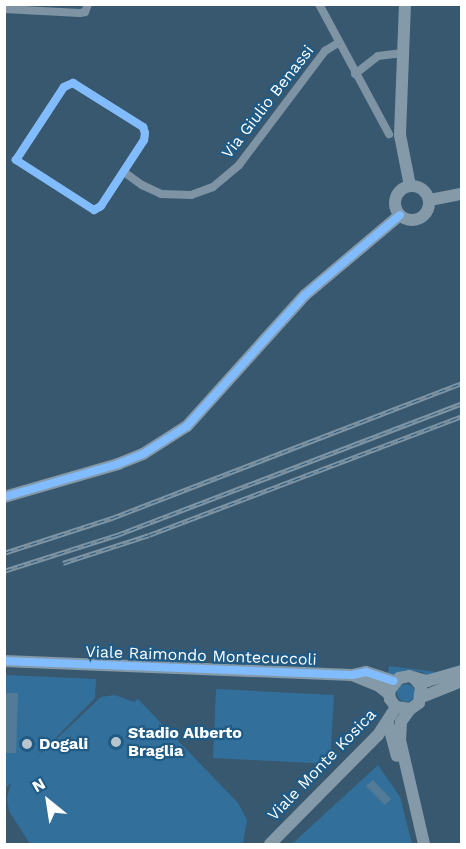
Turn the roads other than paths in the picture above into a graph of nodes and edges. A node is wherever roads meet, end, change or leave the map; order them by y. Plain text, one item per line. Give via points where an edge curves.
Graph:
1 (88, 4) edge
2 (320, 4) edge
3 (405, 4) edge
4 (4, 9) edge
5 (338, 43) junction
6 (401, 53) junction
7 (355, 74) junction
8 (389, 134) dead end
9 (123, 172) junction
10 (410, 186) junction
11 (462, 194) edge
12 (430, 200) junction
13 (400, 215) junction
14 (4, 497) edge
15 (4, 662) edge
16 (462, 671) edge
17 (352, 675) junction
18 (414, 678) junction
19 (394, 681) junction
20 (462, 681) edge
21 (389, 694) junction
22 (422, 697) junction
23 (396, 707) junction
24 (410, 709) junction
25 (388, 723) junction
26 (407, 778) junction
27 (270, 844) edge
28 (424, 844) edge

1 - 4 street via 85,12 80,13
2 - 5 street
3 - 6 street
5 - 7 street
5 - 9 street, Via Giulio Benassi via 325,51 222,182 201,192 173,195 151,190
6 - 7 street via 381,54
6 - 10 street via 400,135
7 - 8 street
9 - 9 street via 144,140 144,129 73,83 64,87 16,160 94,210 101,206
10 - 12 street via 423,189
10 - 13 street via 396,197 395,207
11 - 12 street
12 - 13 street via 423,217 408,220
13 - 14 street via 305,295 187,426 144,454
15 - 17 street, Viale Raimondo Montecuccoli
16 - 18 street via 438,680
17 - 19 street, Viale Raimondo Montecuccoli via 366,672
17 - 21 street, Viale Raimondo Montecuccoli
18 - 19 street via 404,676
18 - 22 street via 421,686
19 - 21 street, Viale Monte Kosica
20 - 22 street
21 - 23 street, Viale Monte Kosica
22 - 24 street
23 - 24 street, Viale Monte Kosica
23 - 25 street, Viale Monte Kosica
24 - 26 street via 399,728
25 - 26 street via 393,747
25 - 27 street, Viale Monte Kosica
26 - 28 street

